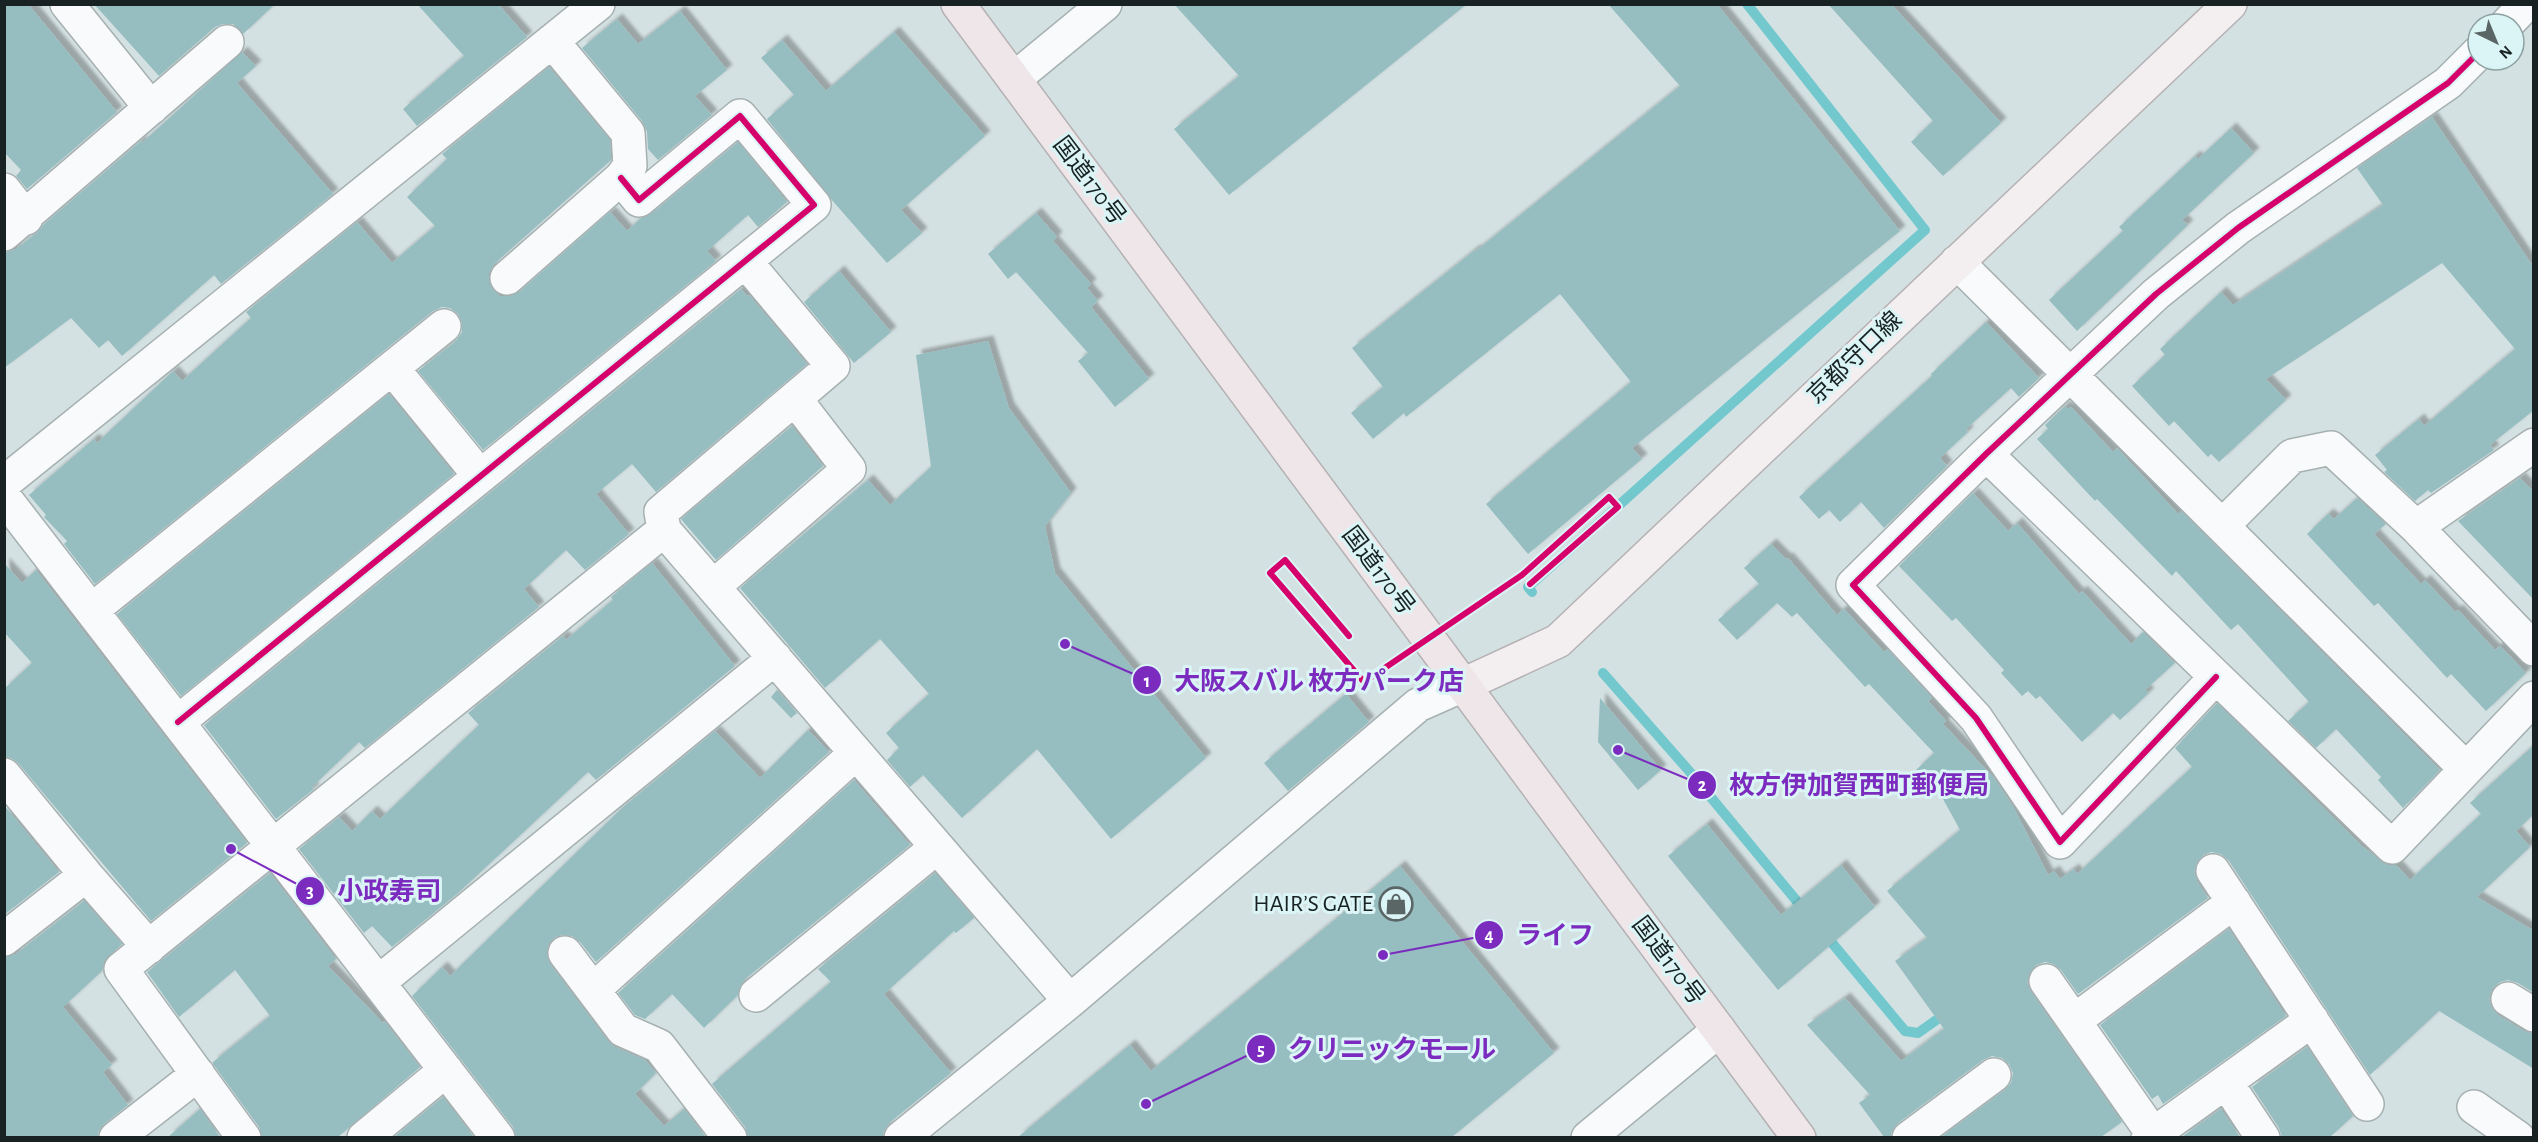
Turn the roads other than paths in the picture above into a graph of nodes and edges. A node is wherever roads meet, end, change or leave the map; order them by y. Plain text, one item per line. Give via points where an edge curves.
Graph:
1 (67, 4) edge
2 (598, 4) edge
3 (958, 4) edge
4 (1106, 4) edge
5 (2230, 4) edge
6 (552, 41) junction
7 (227, 42) dead end
8 (2466, 65) edge
9 (1014, 79) junction
10 (151, 108) junction
11 (621, 178) junction
12 (4, 190) edge
13 (15, 226) edge
14 (745, 261) junction
15 (1957, 262) junction
16 (507, 278) dead end
17 (444, 326) dead end
18 (392, 368) junction
19 (2070, 375) junction
20 (795, 399) junction
21 (2534, 445) edge
22 (1986, 454) junction
23 (480, 476) junction
24 (4, 483) edge
25 (4, 497) edge
26 (2222, 526) junction
27 (2416, 527) junction
28 (664, 530) junction
29 (713, 586) junction
30 (92, 610) junction
31 (2534, 649) edge
32 (775, 658) junction
33 (2216, 677) junction
34 (1463, 685) junction
35 (2534, 698) edge
36 (178, 722) junction
37 (856, 753) junction
38 (2466, 769) junction
39 (4, 775) edge
40 (274, 846) junction
41 (937, 847) junction
42 (2213, 871) dead end
43 (86, 875) junction
44 (2234, 902) junction
45 (4, 939) edge
46 (149, 947) junction
47 (565, 953) dead end
48 (2046, 981) dead end
49 (379, 982) junction
50 (593, 990) junction
51 (756, 995) dead end
52 (1070, 1001) junction
53 (2312, 1020) junction
54 (2074, 1021) junction
55 (1719, 1030) junction
56 (446, 1070) junction
57 (198, 1074) junction
58 (1994, 1076) dead end
59 (2226, 1082) junction
60 (2367, 1104) dead end
61 (2474, 1107) dead end
62 (2151, 1136) edge
63 (116, 1137) edge
64 (244, 1137) edge
65 (364, 1137) edge
66 (498, 1137) edge
67 (730, 1137) edge
68 (902, 1137) edge
69 (1588, 1137) edge
70 (1798, 1137) edge
71 (1909, 1137) edge
72 (2263, 1137) edge
73 (2518, 1137) edge

1 - 10 street
2 - 6 street
3 - 9 highway, 国道170号
4 - 9 street
5 - 15 main road, 京都守口線
6 - 11 street via 628,133 630,166
6 - 24 street
7 - 10 street
8 - 19 street via 2448,83 2238,228 2156,294
9 - 34 highway, 国道170号
10 - 13 street
11 - 14 street via 639,200 740,116 814,206
11 - 16 street
12 - 13 street
14 - 20 street via 833,366
14 - 23 street
15 - 19 street
15 - 34 main road, 京都守口線 via 1558,641
17 - 18 street
18 - 23 street
18 - 30 street
19 - 22 street
19 - 26 street
20 - 28 street via 661,512
20 - 29 street via 849,469
21 - 27 street
22 - 33 street
22 - 33 street via 1853,585 1976,718 2060,842
23 - 36 street
25 - 30 street
26 - 27 street via 2292,456 2331,448
26 - 38 street
27 - 31 street
28 - 29 street
28 - 40 street
29 - 32 street
30 - 36 street
32 - 37 street
32 - 49 street
33 - 38 street via 2392,847
34 - 52 street via 1418,705
34 - 55 highway, 国道170号
35 - 38 street
36 - 40 street
37 - 41 street
37 - 50 street
39 - 43 street
40 - 46 street
40 - 49 street
41 - 51 street
41 - 52 street
42 - 44 street
43 - 45 street
43 - 46 street
44 - 53 street
44 - 54 street
46 - 57 street via 121,969
47 - 50 street
48 - 54 street
49 - 56 street
50 - 67 street via 623,1030 658,1046
52 - 68 street
53 - 59 street
53 - 60 street
54 - 62 street
55 - 69 street
55 - 70 highway, 国道170号
56 - 65 street
56 - 66 street
57 - 63 street
57 - 64 street
58 - 71 street
59 - 62 street
59 - 72 street
61 - 73 street

